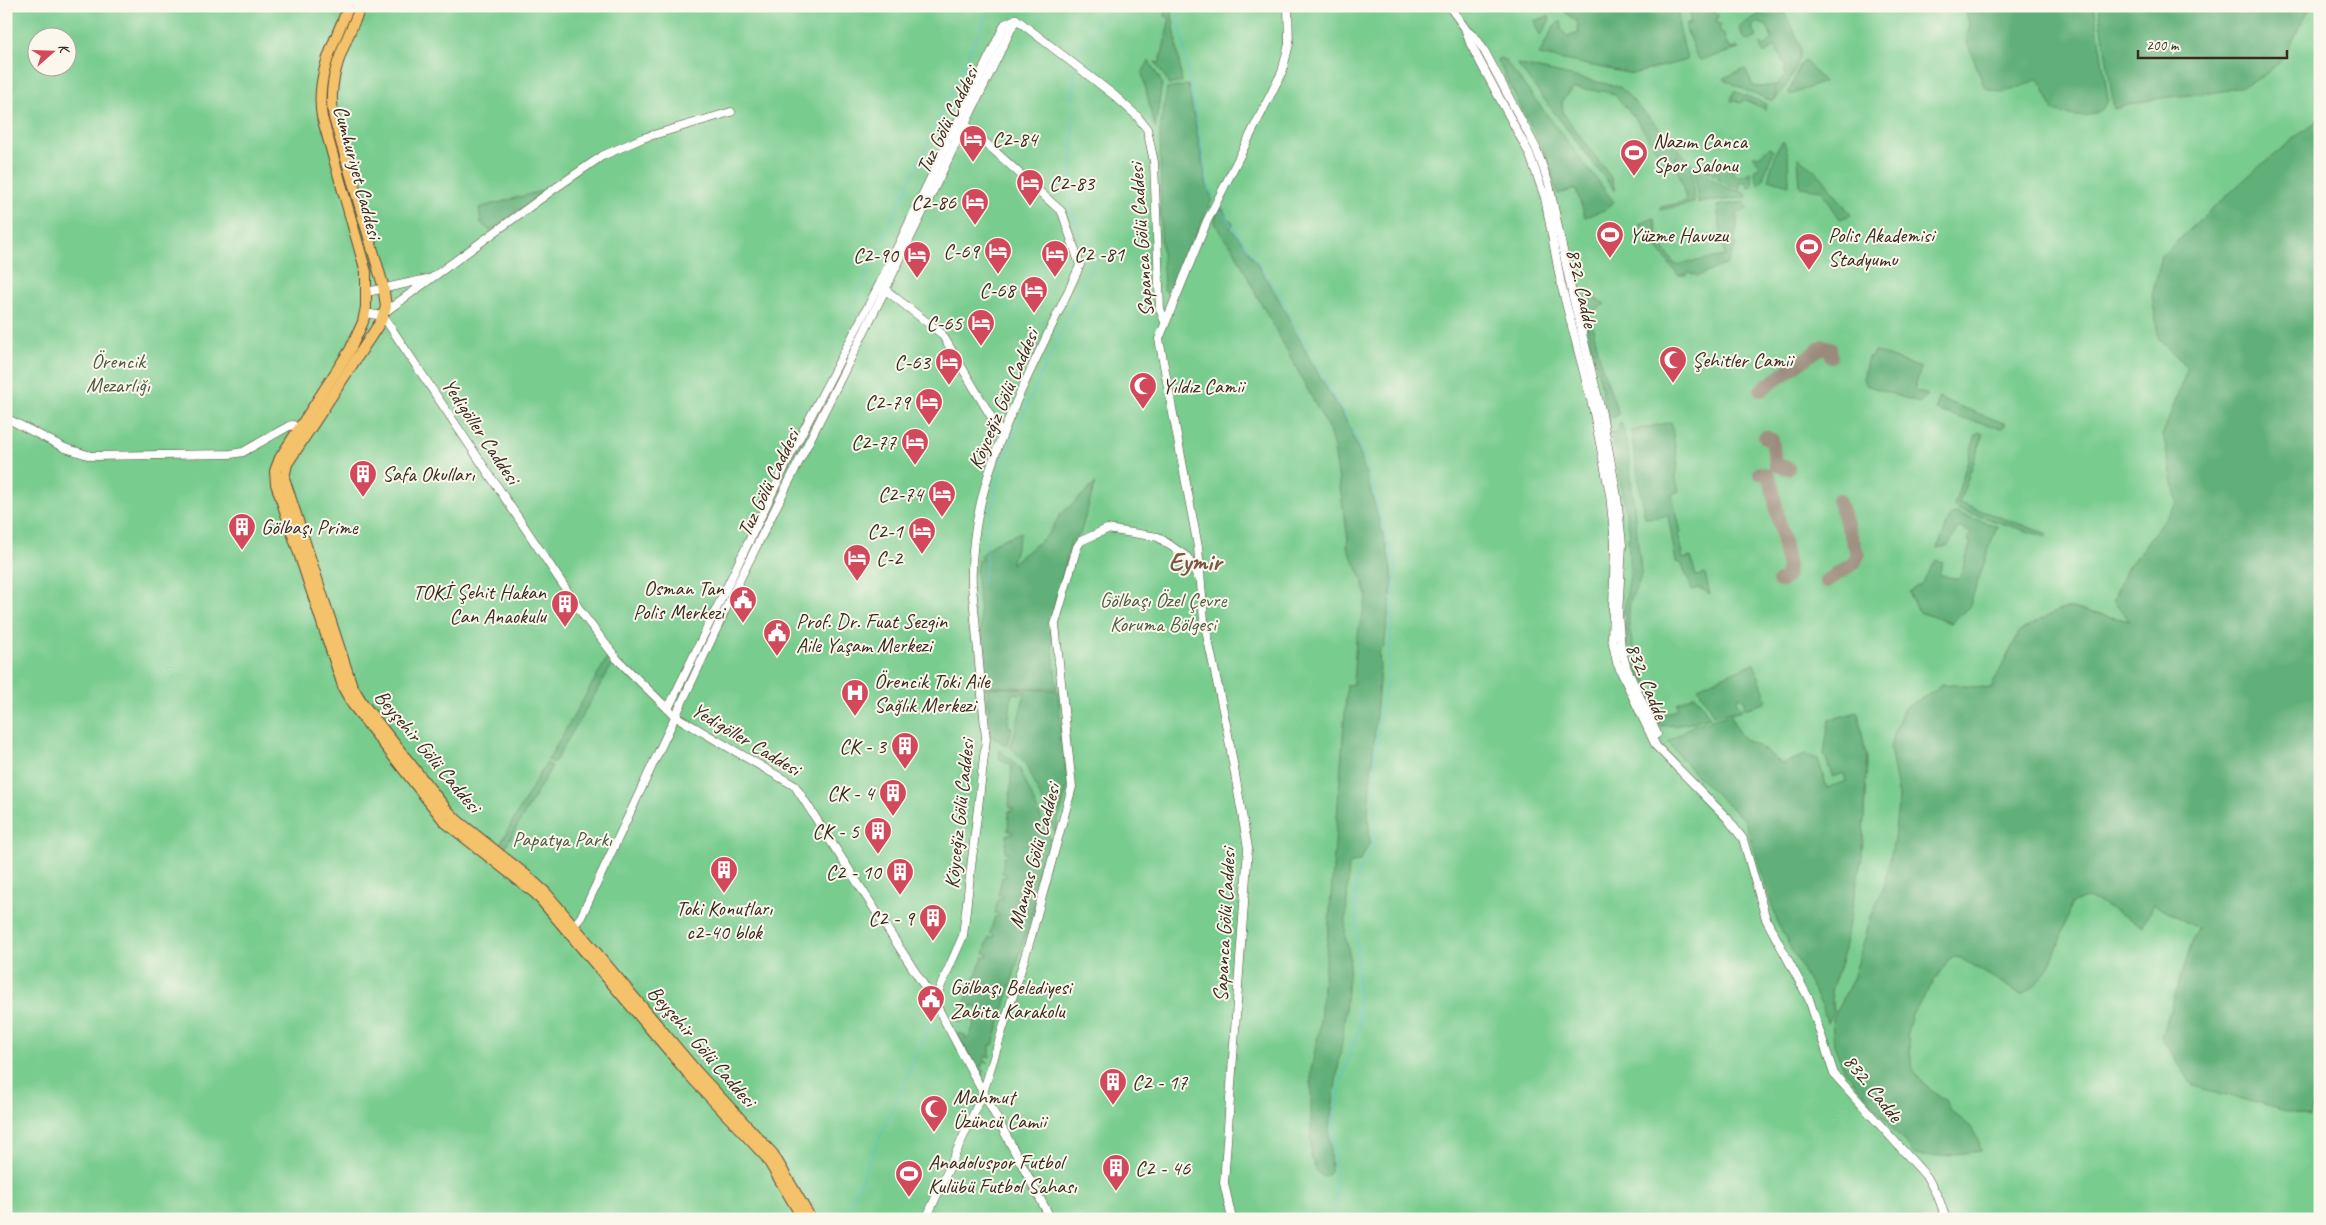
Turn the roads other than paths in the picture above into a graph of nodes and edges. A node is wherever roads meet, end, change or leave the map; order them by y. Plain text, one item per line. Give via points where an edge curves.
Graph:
1 (349, 6) edge
2 (361, 6) edge
3 (1288, 6) edge
4 (1449, 6) edge
5 (1016, 20) junction
6 (731, 112) dead end
7 (965, 124) junction
8 (429, 279) junction
9 (882, 288) junction
10 (384, 289) junction
11 (367, 292) junction
12 (384, 314) junction
13 (364, 317) junction
14 (1165, 322) junction
15 (6, 418) edge
16 (306, 424) junction
17 (1002, 435) junction
18 (1198, 547) junction
19 (1187, 556) junction
20 (1200, 581) junction
21 (1641, 708) junction
22 (668, 709) junction
23 (675, 716) junction
24 (1655, 735) dead end
25 (571, 928) junction
26 (934, 1001) junction
27 (983, 1093) junction
28 (802, 1219) edge
29 (811, 1219) edge
30 (926, 1219) edge
31 (1051, 1219) edge
32 (1232, 1219) edge
33 (1946, 1219) edge

1 - 11 main road, Cumhuriyet Caddesi via 323,70 320,103 366,272
2 - 10 main road, Cumhuriyet Caddesi via 333,76 331,102
3 - 14 street via 1290,38 1282,72 1207,221
4 - 21 street, 832. Cadde via 1485,52 1542,163 1553,201 1560,258 1602,414 1619,511 1622,562 1618,623 1621,648
5 - 7 street, Tuz Gölü Caddesi
5 - 9 street, Tuz Gölü Caddesi via 1005,24
5 - 14 street, Sapanca Gölü Caddesi via 1076,65 1137,116 1147,129 1154,162 1160,309
6 - 8 street via 643,138 602,156
7 - 9 street, Tuz Gölü Caddesi
7 - 17 street, Köyceğiz Gölü Caddesi via 1062,212 1080,262
8 - 10 street
8 - 12 street
9 - 17 street via 942,334
9 - 22 street, Tuz Gölü Caddesi via 790,456
9 - 23 street, Tuz Gölü Caddesi
10 - 11 street
10 - 12 main road
11 - 13 main road, Cumhuriyet Caddesi
12 - 13 street
12 - 16 main road, Beyşehir Gölü Caddesi
12 - 22 street, Yedigöller Caddesi via 596,634
13 - 16 main road, Cumhuriyet Caddesi via 350,350
14 - 18 street, Sapanca Gölü Caddesi via 1159,339
15 - 16 street via 65,448 91,456 231,454 243,452 289,426
16 - 25 main road, Beyşehir Gölü Caddesi via 280,476 348,688 447,810 490,851 540,887
17 - 26 street, Köyceğiz Gölü Caddesi via 987,482 972,563 986,739 963,936
18 - 19 street via 1195,553
18 - 20 street, Sapanca Gölü Caddesi
19 - 20 street, Manyas Gölü Caddesi
19 - 27 street, Manyas Gölü Caddesi via 1158,537 1111,528 1081,541 1077,547 1055,624 1072,787 1031,937
20 - 32 street, Sapanca Gölü Caddesi via 1204,621 1248,848 1224,1183
21 - 24 street, 832. Cadde
21 - 33 street, 832. Cadde via 1652,740 1661,752 1727,818 1743,839 1766,920 1809,999 1834,1074 1927,1177
22 - 23 street, Yedigöller Caddesi
23 - 25 street, Tuz Gölü Caddesi via 581,917
23 - 26 street, Yedigöller Caddesi via 796,786
25 - 28 main road via 692,1078 766,1158
25 - 29 main road, Beyşehir Gölü Caddesi via 773,1154
26 - 27 street, Yedigöller Caddesi
27 - 30 street, Manyas Gölü Caddesi
27 - 31 street, Yedigöller Caddesi

